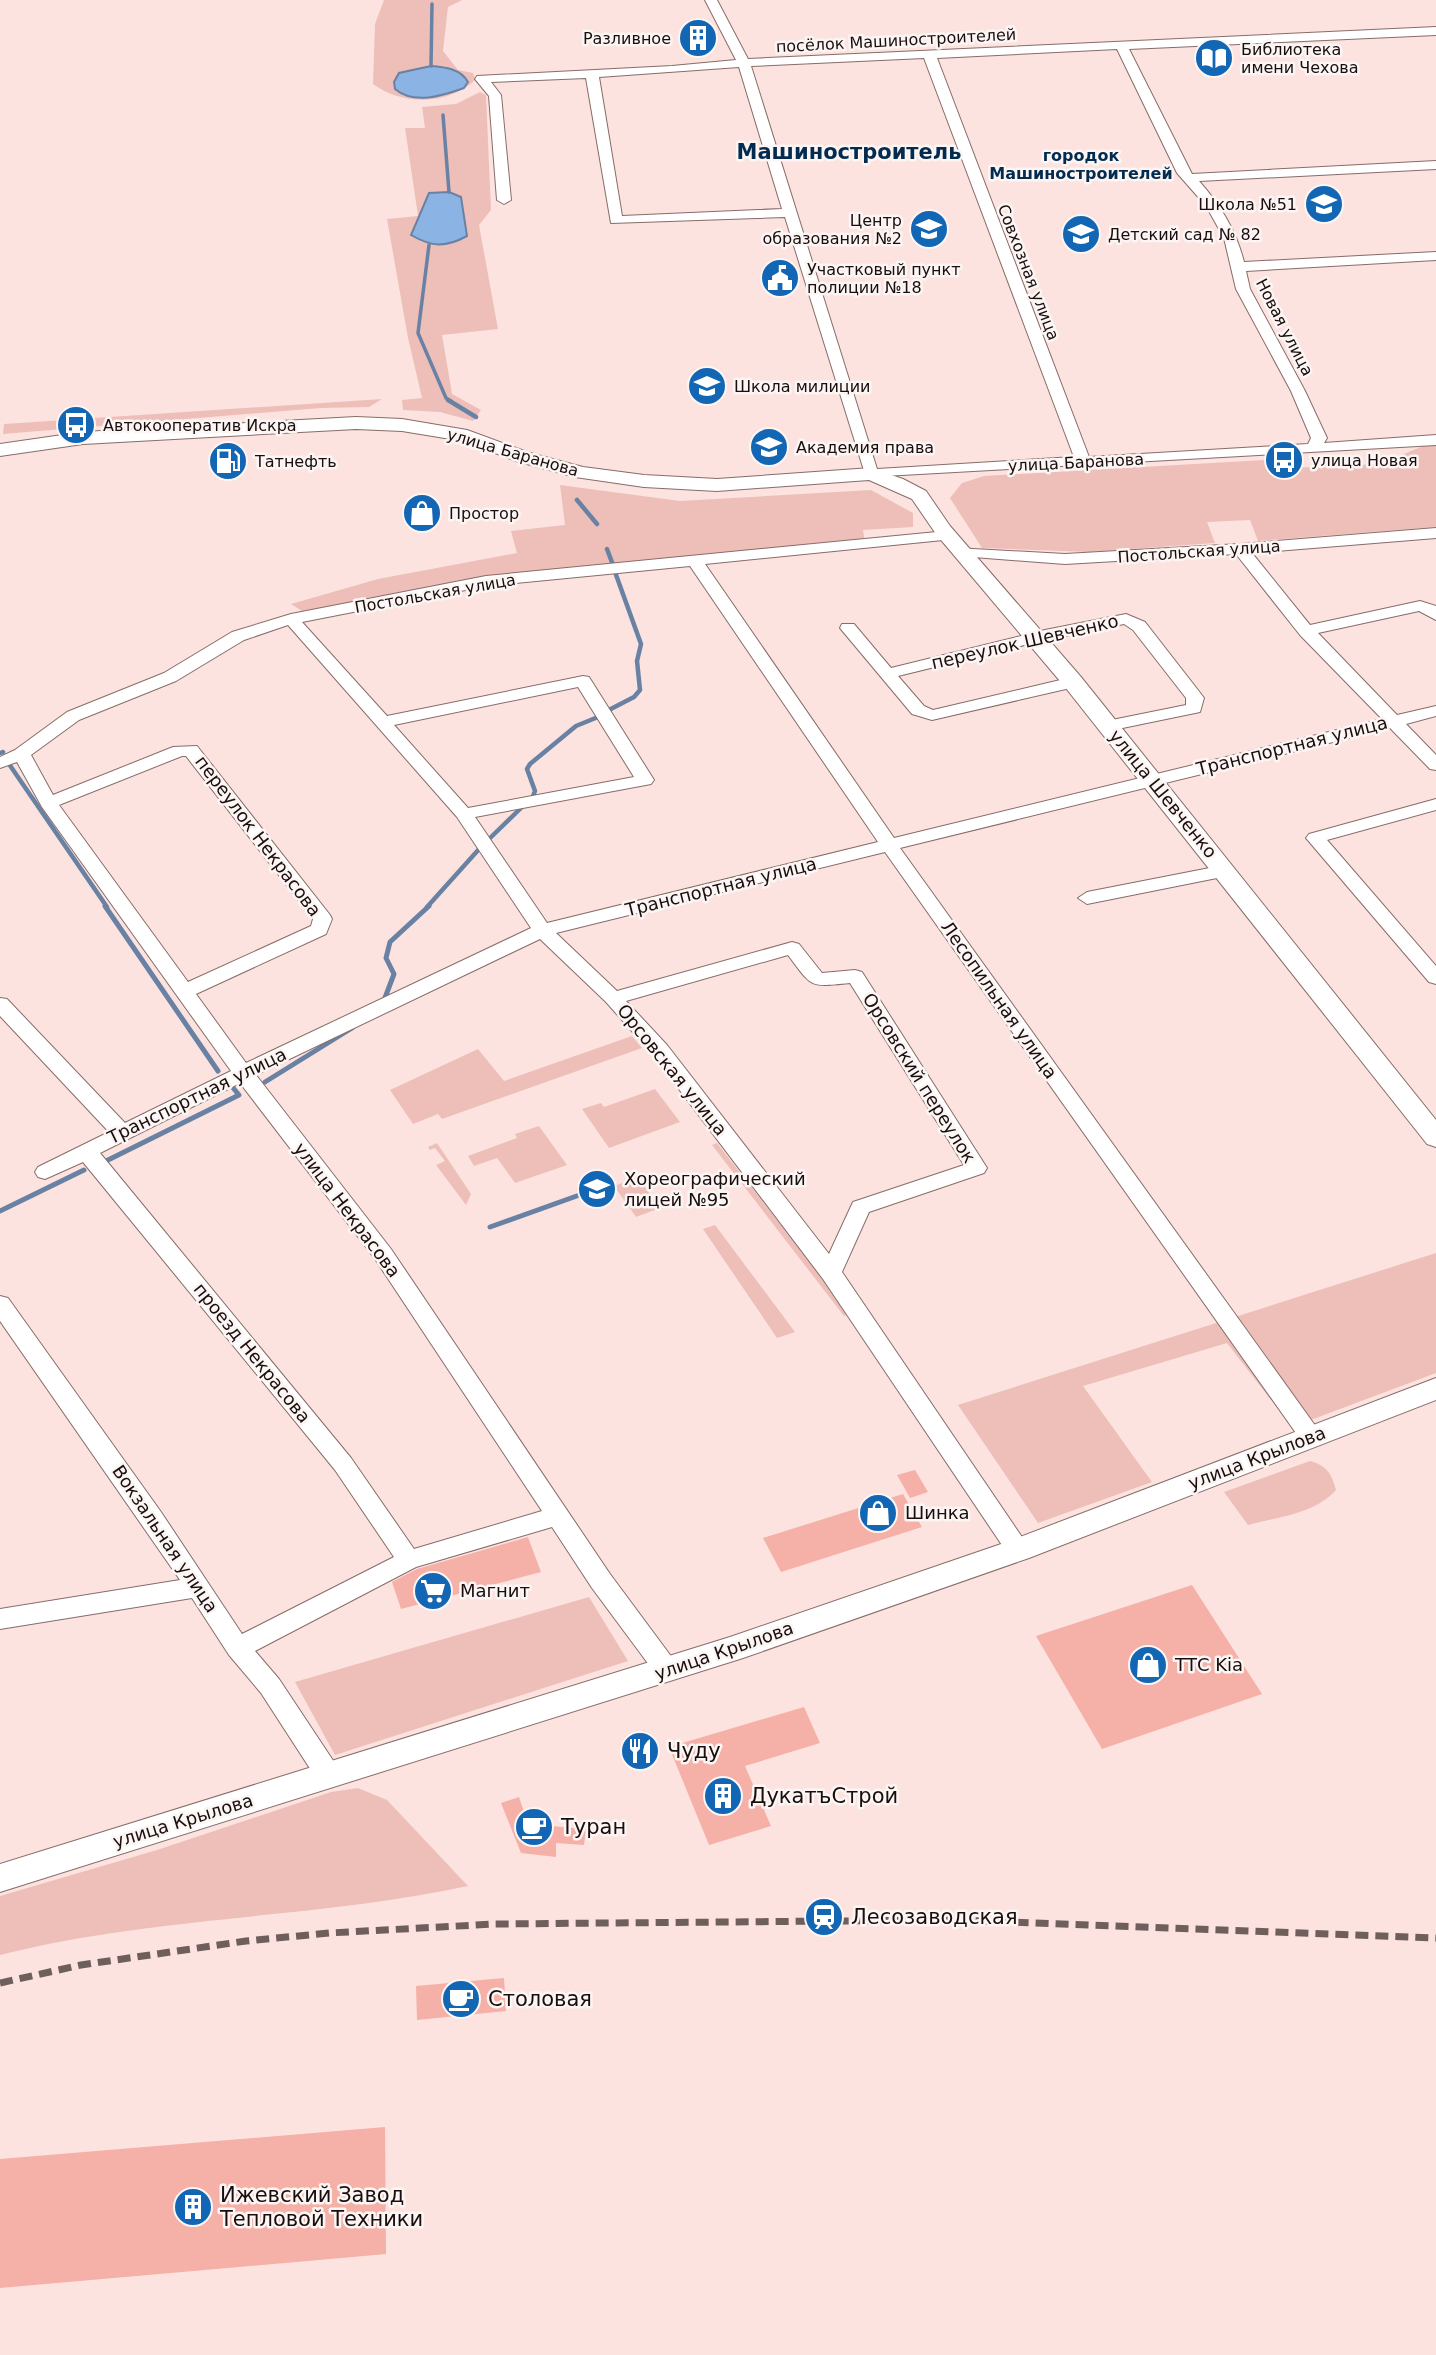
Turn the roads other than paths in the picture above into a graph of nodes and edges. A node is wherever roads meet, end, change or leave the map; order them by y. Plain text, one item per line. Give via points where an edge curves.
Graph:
1 (711, 0) edge
2 (1436, 31) edge
3 (1121, 46) junction
4 (929, 54) junction
5 (744, 63) junction
6 (593, 75) junction
7 (1436, 165) edge
8 (1188, 177) junction
9 (504, 200) dead end
10 (790, 213) junction
11 (1436, 256) edge
12 (1237, 267) junction
13 (1436, 440) edge
14 (1313, 448) junction
15 (0, 450) edge
16 (1083, 462) junction
17 (936, 470) junction
18 (871, 474) junction
19 (919, 495) junction
20 (1436, 533) edge
21 (954, 543) junction
22 (1240, 549) junction
23 (694, 559) junction
24 (1436, 615) edge
25 (291, 619) junction
26 (848, 628) dead end
27 (1306, 631) junction
28 (1036, 638) junction
29 (890, 673) junction
30 (1073, 682) junction
31 (1436, 711) edge
32 (1393, 721) junction
33 (383, 722) junction
34 (1108, 726) junction
35 (21, 754) junction
36 (0, 763) edge
37 (1436, 765) edge
38 (1153, 780) junction
39 (48, 803) junction
40 (1436, 804) edge
41 (464, 814) junction
42 (889, 845) junction
43 (1225, 871) junction
44 (1087, 898) dead end
45 (542, 930) junction
46 (1436, 978) edge
47 (185, 991) junction
48 (613, 998) junction
49 (0, 1004) edge
50 (243, 1073) junction
51 (122, 1133) junction
52 (1436, 1138) edge
53 (86, 1151) junction
54 (45, 1172) dead end
55 (831, 1273) junction
56 (0, 1304) edge
57 (1436, 1389) edge
58 (1311, 1437) junction
59 (557, 1516) junction
60 (1018, 1550) junction
61 (409, 1560) junction
62 (197, 1587) junction
63 (0, 1619) edge
64 (238, 1648) junction
65 (667, 1670) junction
66 (329, 1776) junction
67 (0, 1878) edge

1 - 5 street
2 - 3 street, посёлок Машиностроителей
3 - 4 street, посёлок Машиностроителей
3 - 8 street, Новая улица
4 - 5 street, посёлок Машиностроителей
4 - 16 street, Совхозная улица
5 - 6 street, посёлок Машиностроителей
5 - 10 street
6 - 9 street, посёлок Машиностроителей via 481,79 495,95
6 - 10 street via 616,220
7 - 8 street
8 - 12 street, Новая улица via 1212,204 1231,238
10 - 18 street
11 - 12 street
12 - 14 street, Новая улица via 1243,289 1319,438
13 - 14 street
14 - 16 street, улица Баранова
15 - 18 main road, улица Баранова via 83,438 356,423 467,436 582,473 644,481 718,485
16 - 17 street, улица Баранова
17 - 18 street, улица Баранова
17 - 19 street
18 - 19 main road
19 - 21 main road, улица Шевченко
20 - 22 street, Постольская улица
21 - 22 street, Постольская улица via 1065,559
21 - 23 street, Постольская улица
21 - 28 main road, улица Шевченко
22 - 27 street
23 - 25 street, Постольская улица via 486,581
23 - 42 street, Лесопильная улица
24 - 27 street via 1420,606
25 - 33 street, Орсовская улица
25 - 35 street, Постольская улица via 238,636 170,677 73,716
26 - 29 street
27 - 32 street
28 - 29 street, переулок Шевченко
28 - 30 main road, улица Шевченко
28 - 34 street, переулок Шевченко via 1126,619 1139,626 1195,698 1194,708
29 - 30 street via 918,710 932,715
30 - 34 main road, улица Шевченко
31 - 32 street, Транспортная улица
32 - 37 street
32 - 38 street, Транспортная улица
33 - 41 street, Орсовская улица
33 - 41 street via 583,681 645,780
34 - 38 main road, улица Шевченко
35 - 36 street, Постольская улица
35 - 39 street, улица Некрасова
38 - 42 street, Транспортная улица
38 - 43 main road, улица Шевченко
39 - 47 street, улица Некрасова
39 - 47 street, переулок Некрасова via 191,750 323,919 319,930
40 - 46 street via 1315,838
41 - 45 street, Орсовская улица
42 - 45 street, Транспортная улица
42 - 58 street, Лесопильная улица
43 - 44 street
43 - 52 main road, улица Шевченко
45 - 48 street, Орсовская улица
45 - 50 street, Транспортная улица
47 - 50 street, улица Некрасова
48 - 55 street, Орсовская улица via 660,1050
48 - 55 street, Орсовский переулок via 792,948 817,980 855,976 977,1168 861,1207
49 - 51 street
50 - 51 street, Транспортная улица
50 - 59 street, улица Некрасова via 383,1254
51 - 53 street, Транспортная улица
53 - 54 street, Транспортная улица
53 - 61 street, проезд Некрасова via 344,1464
55 - 60 street, Орсовская улица
56 - 62 street, Вокзальная улица
57 - 58 main road, улица Крылова
58 - 60 main road, улица Крылова
59 - 61 street
59 - 65 street, улица Некрасова
60 - 65 main road, улица Крылова
61 - 64 street
62 - 63 street
62 - 64 street, Вокзальная улица
64 - 66 street, Вокзальная улица via 270,1686
65 - 66 main road, улица Крылова
66 - 67 main road, улица Крылова

